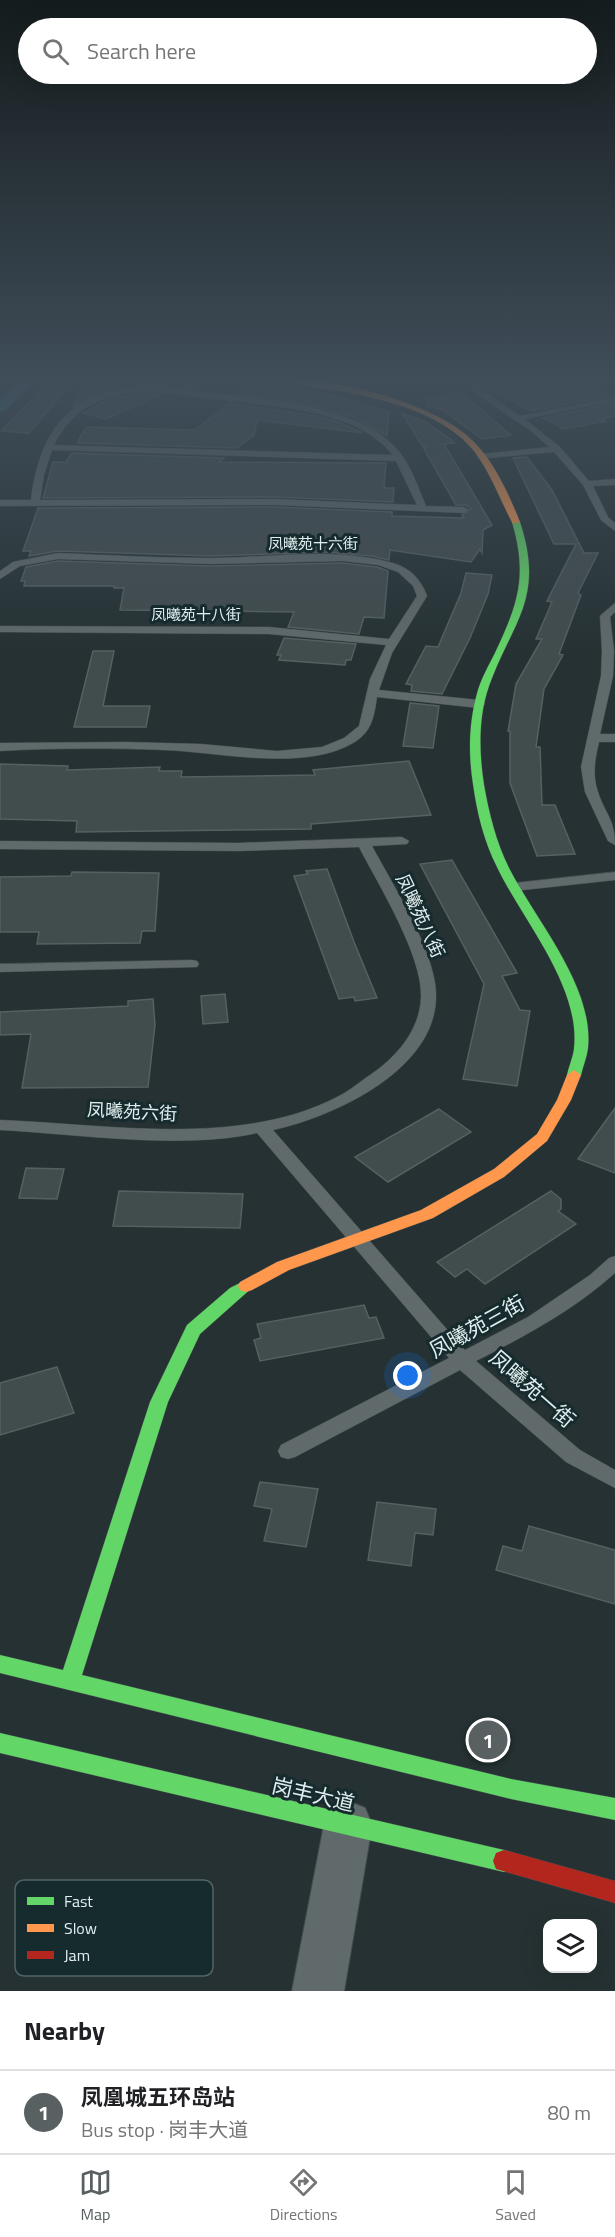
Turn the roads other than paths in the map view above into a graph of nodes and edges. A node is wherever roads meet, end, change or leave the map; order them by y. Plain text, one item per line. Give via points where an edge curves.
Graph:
1 (39, 471) edge
2 (405, 471) edge
3 (490, 471) edge
4 (576, 471) edge
5 (615, 482) edge
6 (587, 484) junction
7 (0, 503) edge
8 (35, 503) junction
9 (422, 507) junction
10 (464, 510) dead end
11 (615, 528) edge
12 (5, 568) edge
13 (0, 576) edge
14 (615, 606) edge
15 (0, 629) edge
16 (391, 642) junction
17 (611, 666) edge
18 (372, 693) junction
19 (479, 704) junction
20 (593, 738) junction
21 (615, 738) edge
22 (0, 747) edge
23 (402, 841) dead end
24 (615, 841) edge
25 (364, 843) junction
26 (0, 845) edge
27 (615, 876) edge
28 (514, 887) junction
29 (192, 964) dead end
30 (0, 968) edge
31 (0, 1125) edge
32 (262, 1128) junction
33 (358, 1238) junction
34 (615, 1263) edge
35 (463, 1361) junction
36 (288, 1451) dead end
37 (615, 1480) edge
38 (0, 1664) edge
39 (70, 1679) junction
40 (0, 1743) edge
41 (615, 1809) edge
42 (348, 1825) junction
43 (615, 1892) edge
44 (318, 1991) edge

1 - 8 lane
2 - 9 lane
3 - 19 street via 510,504 522,537 524,574 520,606
4 - 6 lane
5 - 6 lane
6 - 11 lane via 604,518
7 - 8 lane
8 - 9 lane via 253,502
9 - 10 lane
12 - 13 lane, 凤曦苑十六街
12 - 16 lane, 凤曦苑十六街 via 58,556 210,561 365,560 401,570 420,586 422,596
14 - 17 lane via 605,616
15 - 16 lane, 凤曦苑十八街 via 250,630
16 - 18 lane, 凤曦苑十六街
17 - 20 lane
18 - 19 lane
18 - 22 lane, 凤曦苑十六街 via 368,719 361,731 347,741 302,754 147,746
19 - 28 street via 478,784 486,825
20 - 21 lane
20 - 24 lane via 587,768 591,792
23 - 25 lane
25 - 26 lane via 156,848
25 - 32 lane, 凤曦苑八街 via 424,963 429,996 422,1029 400,1061 365,1089 318,1113
27 - 28 lane
28 - 33 street via 572,990 582,1030 579,1062 564,1100 542,1137 499,1173 427,1214
29 - 30 lane
31 - 32 lane, 凤曦苑六街 via 202,1135
32 - 33 lane, 凤曦苑一街
33 - 35 lane, 凤曦苑一街
33 - 39 street via 283,1266 236,1292 193,1330 159,1402
34 - 35 lane, 凤曦苑三街 via 535,1322
35 - 36 lane, 凤曦苑三街
35 - 37 lane, 凤曦苑一街 via 573,1456
38 - 39 street
39 - 41 street via 511,1789
40 - 42 street, 岗丰大道
42 - 43 street, 岗丰大道 via 512,1863
42 - 44 street

